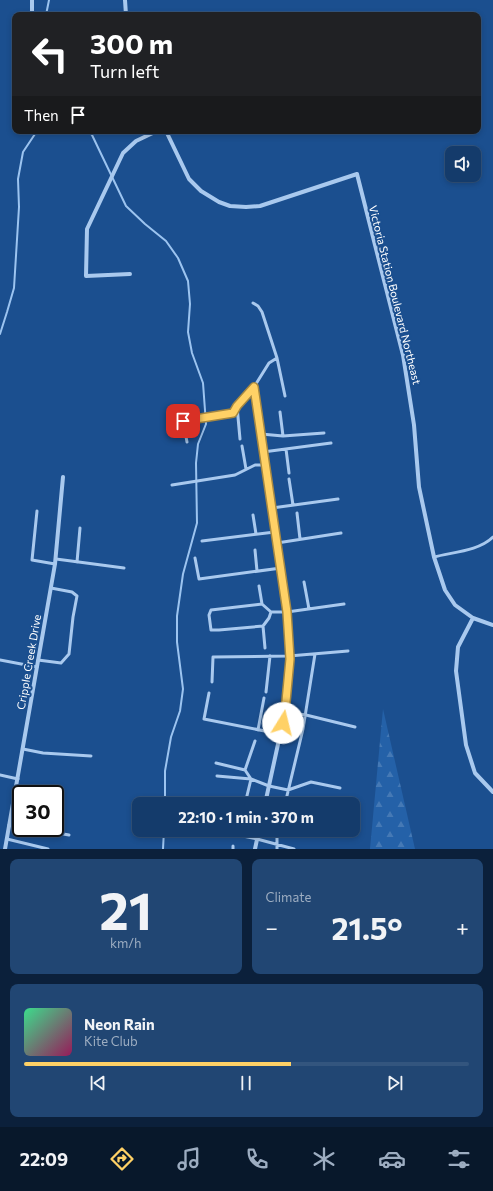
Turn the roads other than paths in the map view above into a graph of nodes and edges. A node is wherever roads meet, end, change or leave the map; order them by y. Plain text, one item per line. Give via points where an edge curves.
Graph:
1 (32, 0) edge
2 (125, 0) edge
3 (32, 12) edge
4 (126, 12) edge
5 (151, 134) edge
6 (167, 134) edge
7 (130, 274) dead end
8 (253, 303) dead end
9 (277, 358) junction
10 (254, 387) junction
11 (285, 396) dead end
12 (237, 406) junction
13 (280, 412) dead end
14 (324, 433) dead end
15 (261, 434) junction
16 (283, 436) junction
17 (240, 439) dead end
18 (187, 442) dead end
19 (331, 443) dead end
20 (242, 446) dead end
21 (286, 449) junction
22 (264, 452) junction
23 (265, 465) junction
24 (246, 469) junction
25 (289, 473) dead end
26 (63, 477) dead end
27 (289, 479) dead end
28 (172, 485) dead end
29 (338, 499) dead end
30 (293, 505) junction
31 (272, 508) junction
32 (37, 511) dead end
33 (297, 513) dead end
34 (253, 515) dead end
35 (80, 528) dead end
36 (275, 532) junction
37 (341, 533) dead end
38 (256, 534) junction
39 (493, 537) edge
40 (300, 539) junction
41 (202, 541) dead end
42 (277, 543) junction
43 (255, 550) dead end
44 (434, 556) junction
45 (195, 558) dead end
46 (55, 562) junction
47 (77, 562) junction
48 (124, 568) dead end
49 (281, 568) junction
50 (258, 571) junction
51 (304, 582) dead end
52 (259, 586) dead end
53 (51, 588) junction
54 (262, 604) junction
55 (344, 604) dead end
56 (309, 609) junction
57 (271, 612) junction
58 (287, 612) junction
59 (473, 618) junction
60 (493, 625) edge
61 (263, 626) junction
62 (265, 648) dead end
63 (348, 651) dead end
64 (315, 654) junction
65 (270, 656) junction
66 (290, 656) junction
67 (0, 660) edge
68 (38, 660) junction
69 (37, 667) junction
70 (212, 682) dead end
71 (266, 692) dead end
72 (209, 693) dead end
73 (264, 698) dead end
74 (285, 712) junction
75 (306, 715) junction
76 (355, 727) dead end
77 (258, 730) junction
78 (280, 734) junction
79 (255, 740) dead end
80 (23, 749) junction
81 (91, 756) dead end
82 (216, 763) dead end
83 (246, 770) junction
84 (0, 776) edge
85 (217, 776) dead end
86 (251, 778) junction
87 (18, 779) junction
88 (269, 786) junction
89 (340, 788) dead end
90 (288, 790) junction
91 (493, 792) edge
92 (247, 797) edge
93 (266, 797) edge
94 (286, 797) edge
95 (9, 825) junction
96 (12, 826) edge
97 (64, 834) edge
98 (69, 835) dead end
99 (247, 837) edge
100 (278, 837) edge
101 (7, 839) junction
102 (256, 839) junction
103 (277, 844) junction
104 (5, 849) edge
105 (48, 849) edge
106 (255, 849) edge
107 (277, 849) edge
108 (294, 849) edge

1 - 3 street
2 - 4 street
5 - 7 street via 136,141 123,153 88,229 86,276
6 - 44 street, Victoria Station Boulevard Northeast via 189,179 201,191 230,206 260,206 357,174 403,355 414,426 419,487
8 - 9 lane via 262,312
9 - 10 lane via 269,363
9 - 11 lane
10 - 12 lane
10 - 15 street
12 - 17 lane
12 - 18 lane via 233,413 183,421
13 - 16 lane
14 - 16 lane
15 - 16 lane
15 - 22 street
19 - 21 lane
20 - 24 lane
21 - 22 lane
21 - 25 lane
22 - 23 street
23 - 24 lane via 255,465
23 - 31 street
24 - 28 lane via 235,475
26 - 46 street, Cripple Creek Drive
27 - 30 lane
29 - 30 lane
30 - 31 lane
31 - 36 street
32 - 46 lane via 32,560
33 - 40 lane
34 - 38 lane
35 - 47 lane
36 - 38 lane
36 - 42 street
37 - 40 lane
38 - 41 lane
39 - 44 lane via 478,547
40 - 42 lane
42 - 49 street
43 - 50 lane
44 - 59 street, Victoria Station Boulevard Northeast via 445,590 455,605
45 - 50 lane via 199,578
46 - 47 lane
46 - 53 street, Cripple Creek Drive
47 - 48 lane
49 - 50 lane
49 - 58 street
51 - 56 lane
52 - 54 lane
53 - 68 street, Cripple Creek Drive
53 - 68 lane via 72,592 77,596 69,654 61,663
54 - 57 lane
54 - 61 lane via 211,610 210,615 211,630
55 - 56 lane
56 - 58 lane
57 - 58 lane
57 - 61 lane
58 - 66 street
59 - 60 street, Victoria Station Boulevard Northeast
59 - 91 street via 458,648 456,671 466,746 475,773
61 - 62 lane
63 - 64 lane
64 - 66 lane
64 - 75 lane
65 - 66 lane
65 - 70 lane via 213,657
65 - 71 lane
66 - 74 street
67 - 69 lane
68 - 69 street, Cripple Creek Drive
69 - 80 street, Cripple Creek Drive
72 - 77 lane via 204,719
73 - 77 lane
74 - 75 lane
74 - 78 street
75 - 76 lane
75 - 90 lane
77 - 78 lane
78 - 88 street
79 - 83 lane
80 - 81 lane
80 - 87 street, Cripple Creek Drive
82 - 83 lane
83 - 86 lane
84 - 87 lane
85 - 86 lane
86 - 88 lane
86 - 92 lane
87 - 95 street, Cripple Creek Drive
88 - 90 lane
88 - 93 street
89 - 90 lane via 311,782
90 - 94 lane
95 - 96 lane
95 - 101 street, Cripple Creek Drive
97 - 98 lane
99 - 102 lane
100 - 103 lane
101 - 104 street, Cripple Creek Drive
101 - 105 lane
102 - 103 lane
102 - 106 street
103 - 107 lane
103 - 108 lane

